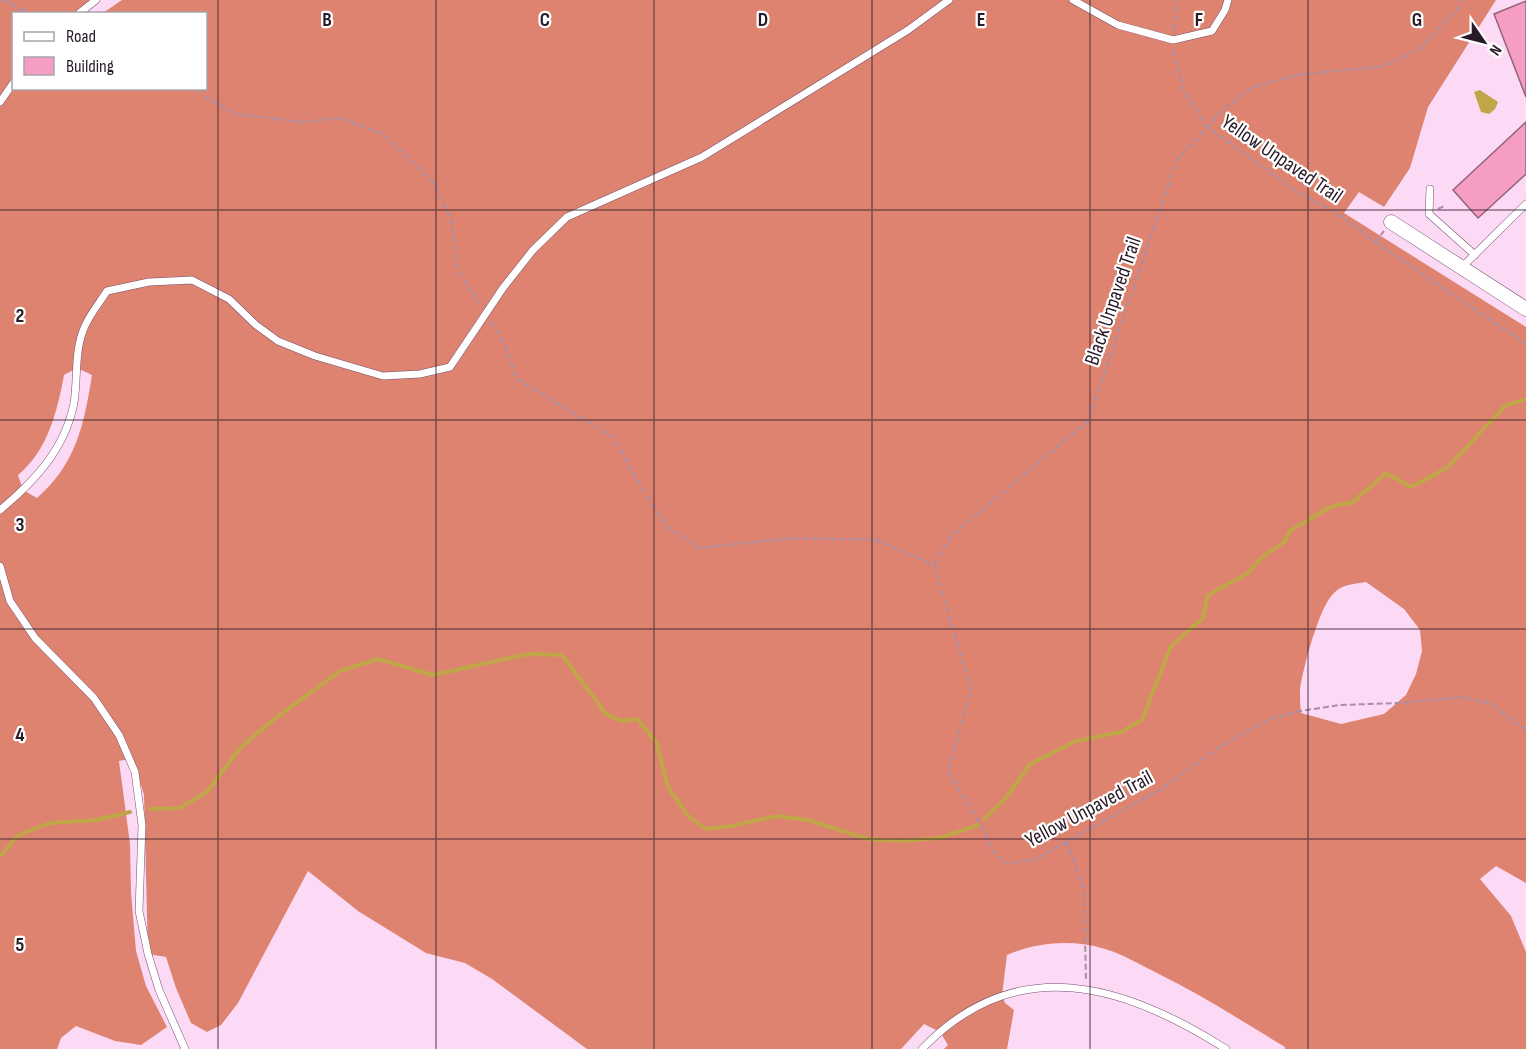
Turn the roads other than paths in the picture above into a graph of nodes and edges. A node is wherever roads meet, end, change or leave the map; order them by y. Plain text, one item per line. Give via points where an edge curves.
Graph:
1 (96, 0) edge
2 (949, 0) edge
3 (1073, 0) edge
4 (1228, 0) edge
5 (81, 12) edge
6 (12, 85) edge
7 (0, 102) edge
8 (1430, 189) dead end
9 (1526, 204) edge
10 (1391, 222) dead end
11 (1475, 255) junction
12 (1462, 268) junction
13 (1526, 309) edge
14 (0, 510) edge
15 (0, 566) edge
16 (185, 1049) edge
17 (922, 1049) edge
18 (1226, 1049) edge

1 - 5 lane
2 - 14 lane via 908,30 702,157 567,217 533,250 503,288 450,367 384,376 315,356 278,341 229,299 192,280 149,282 107,291 85,325 80,341 74,403 64,433 48,464
3 - 4 lane via 1118,25 1173,40 1212,31
6 - 7 lane
8 - 11 lane via 1428,214
9 - 11 lane
10 - 12 street
11 - 12 lane
12 - 13 street
15 - 16 lane via 10,601 35,638 94,699 119,735 135,772 142,825 139,911 159,990
17 - 18 lane via 958,1017 1002,995 1031,988 1076,987 1147,1007

